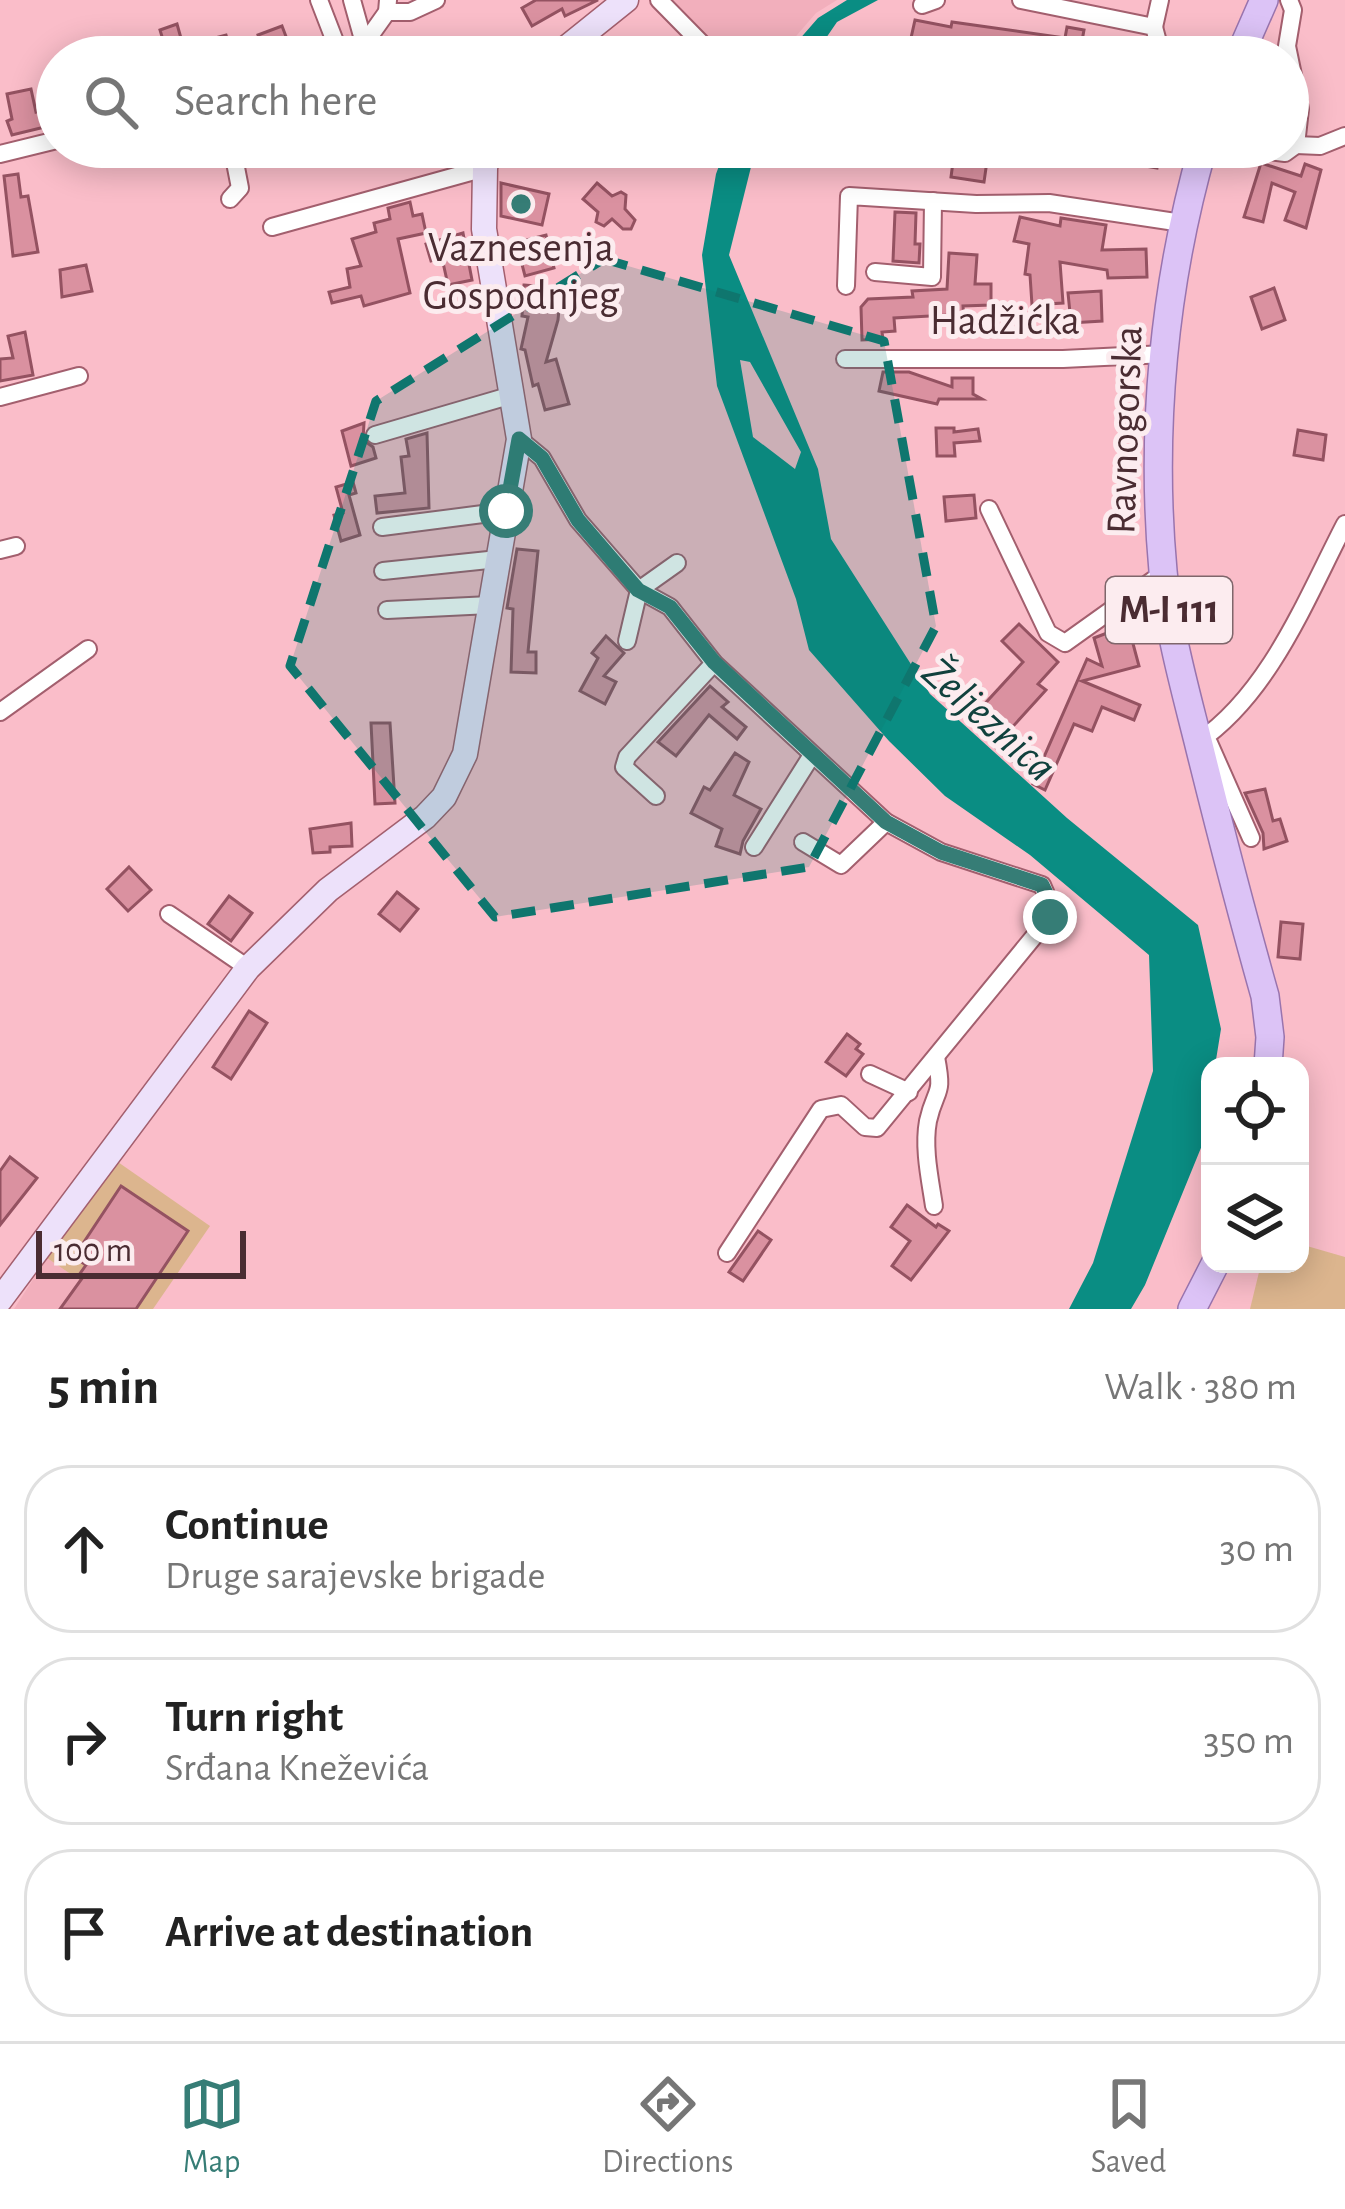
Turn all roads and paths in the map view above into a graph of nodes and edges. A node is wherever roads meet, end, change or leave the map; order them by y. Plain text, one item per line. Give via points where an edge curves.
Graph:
1 (319, 0) edge
2 (352, 0) edge
3 (436, 0) edge
4 (626, 0) edge
5 (659, 0) edge
6 (1021, 0) edge
7 (1160, 0) edge
8 (1264, 0) edge
9 (1288, 0) edge
10 (388, 6) edge
11 (1154, 27) junction
12 (332, 36) edge
13 (357, 36) edge
14 (368, 36) edge
15 (581, 36) edge
16 (694, 36) edge
17 (1156, 36) edge
18 (1248, 36) edge
19 (1289, 36) edge
20 (1345, 136) edge
21 (36, 145) edge
22 (1309, 146) edge
23 (0, 154) edge
24 (236, 168) edge
25 (441, 168) edge
26 (487, 168) edge
27 (1197, 168) edge
28 (230, 199) dead end
29 (933, 201) junction
30 (1182, 223) junction
31 (272, 226) dead end
32 (875, 272) dead end
33 (846, 286) dead end
34 (1165, 354) junction
35 (845, 359) dead end
36 (80, 376) dead end
37 (512, 395) junction
38 (0, 397) edge
39 (375, 435) dead end
40 (519, 439) junction
41 (989, 509) dead end
42 (506, 511) junction
43 (1345, 524) edge
44 (382, 527) dead end
45 (498, 559) junction
46 (677, 563) dead end
47 (383, 571) dead end
48 (1163, 573) junction
49 (638, 590) junction
50 (490, 605) junction
51 (387, 610) dead end
52 (627, 641) dead end
53 (88, 649) dead end
54 (714, 662) junction
55 (0, 712) edge
56 (1202, 739) junction
57 (812, 755) junction
58 (656, 796) dead end
59 (886, 822) junction
60 (1251, 838) dead end
61 (803, 842) dead end
62 (754, 847) dead end
63 (169, 914) dead end
64 (248, 968) junction
65 (936, 1057) junction
66 (1269, 1057) edge
67 (870, 1074) dead end
68 (909, 1092) junction
69 (934, 1206) dead end
70 (727, 1252) dead end
71 (1210, 1273) edge
72 (4, 1285) edge
73 (1192, 1309) edge

1 - 12 street
2 - 13 street
3 - 10 street via 410,13
4 - 15 main road
5 - 16 street
6 - 11 street
7 - 11 street
8 - 18 main road
9 - 19 street
10 - 14 street
11 - 17 street
20 - 22 street
21 - 23 street
24 - 28 street via 240,188
25 - 31 street
26 - 37 main road via 484,229
27 - 30 main road, Ravnogorska / M-I 111
29 - 30 street via 1049,203
29 - 32 street via 932,277
29 - 33 street via 849,196
30 - 34 main road, Ravnogorska / M-I 111
34 - 35 street, Hadžićka
34 - 48 main road, Ravnogorska / M-I 111
36 - 38 street
37 - 39 street
37 - 40 main road
40 - 42 main road
40 - 49 street via 542,458 578,520
41 - 48 street via 1048,633 1065,644
42 - 44 street
42 - 45 main road
43 - 56 street via 1281,648
45 - 47 street
45 - 50 main road
46 - 49 street
48 - 56 main road, Ravnogorska / M-I 111
49 - 52 street
49 - 54 street via 670,607
50 - 51 street
50 - 64 main road via 465,754 444,797 328,890
53 - 55 street
54 - 57 street
54 - 58 street via 627,757 629,776
56 - 60 street
56 - 66 main road, Ravnogorska / M-I 111 via 1264,996
57 - 59 street
57 - 62 street
59 - 61 street via 842,865
59 - 65 street via 941,852 1042,885 1048,898 1050,917
63 - 64 street
64 - 72 main road
65 - 68 street
65 - 69 street via 942,1088 926,1144
67 - 68 street
68 - 70 street via 877,1129 841,1105 821,1109
71 - 73 main road

